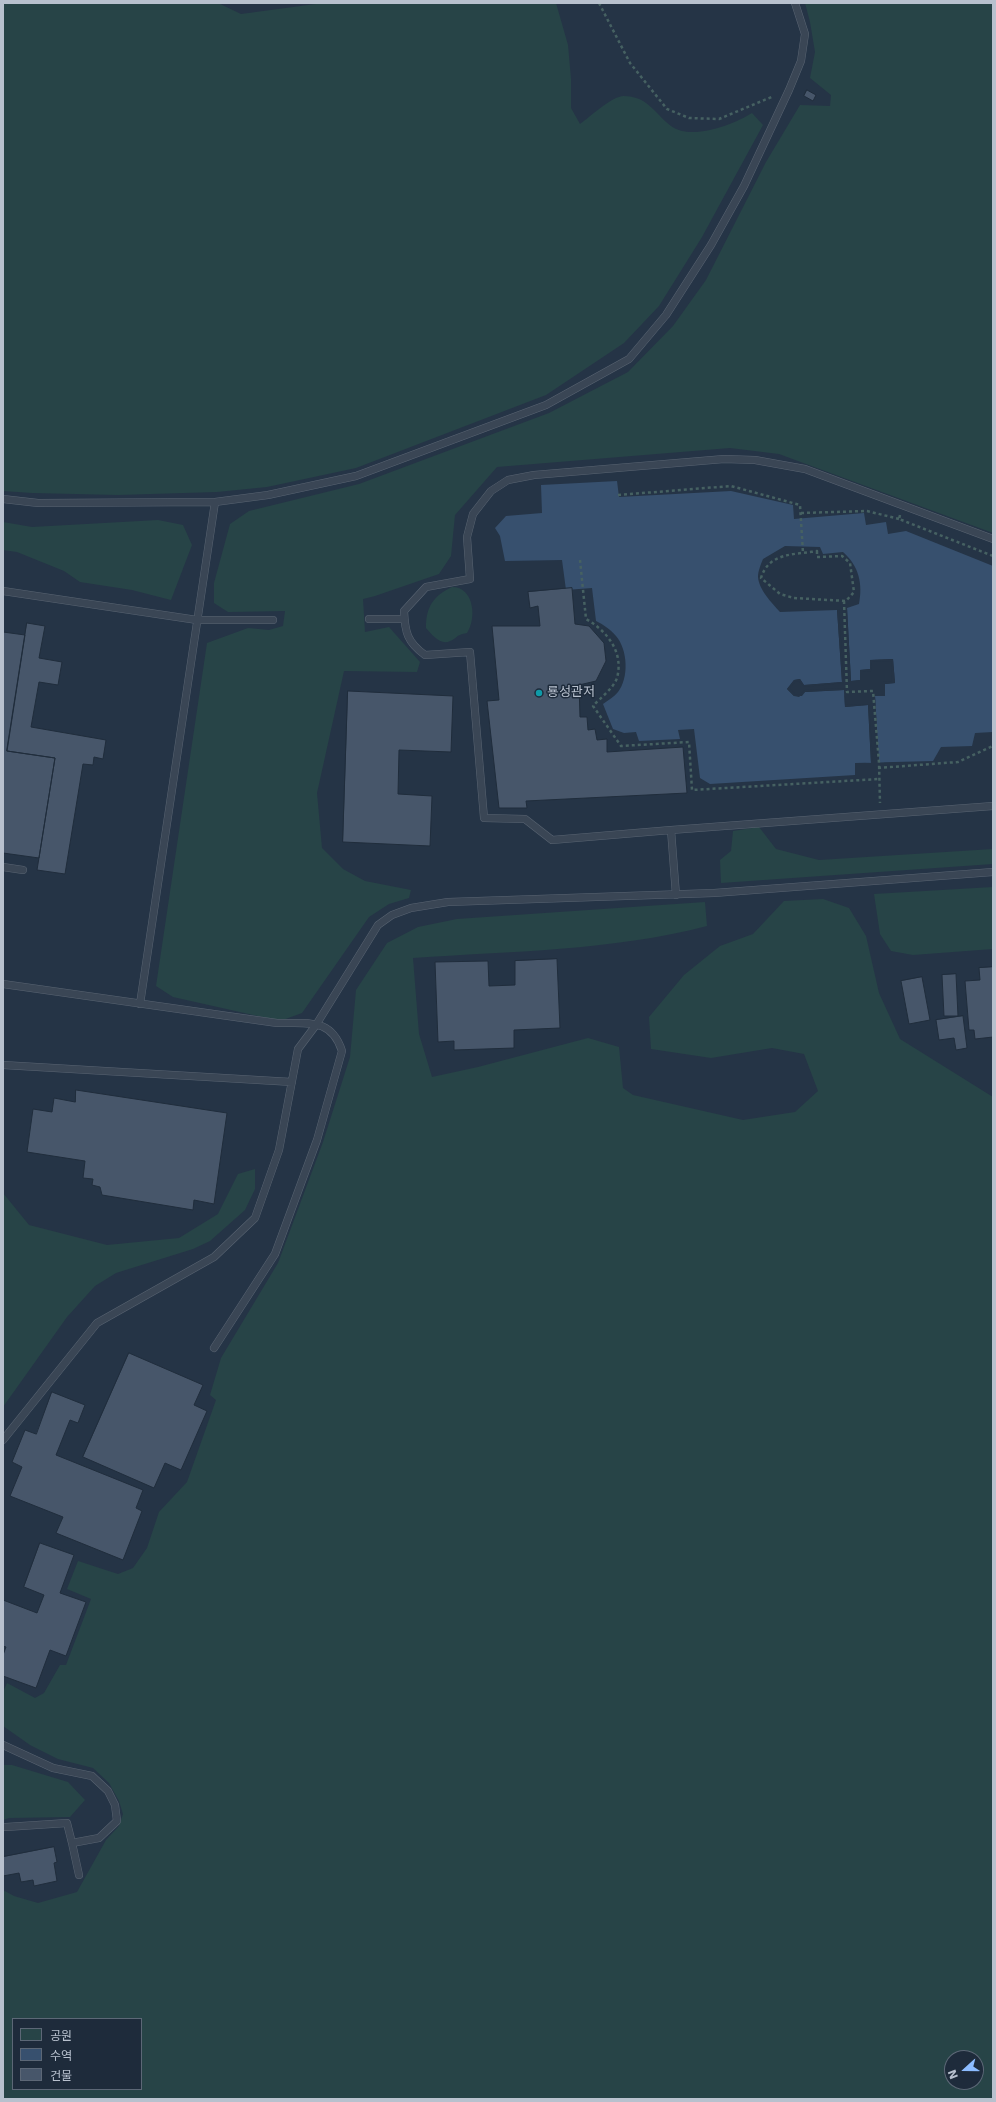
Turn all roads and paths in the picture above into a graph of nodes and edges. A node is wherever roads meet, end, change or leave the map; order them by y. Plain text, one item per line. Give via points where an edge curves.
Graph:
1 (599, 3) edge
2 (795, 3) edge
3 (789, 90) junction
4 (618, 495) dead end
5 (3, 499) edge
6 (215, 502) junction
7 (904, 506) junction
8 (801, 513) junction
9 (898, 519) junction
10 (993, 539) edge
11 (803, 553) junction
12 (993, 556) edge
13 (580, 560) dead end
14 (3, 591) edge
15 (844, 601) junction
16 (369, 619) dead end
17 (404, 619) junction
18 (197, 620) junction
19 (273, 620) dead end
20 (993, 746) edge
21 (878, 768) junction
22 (879, 779) junction
23 (993, 806) edge
24 (880, 813) junction
25 (671, 830) junction
26 (3, 867) edge
27 (23, 870) dead end
28 (993, 872) edge
29 (676, 895) junction
30 (3, 984) edge
31 (140, 1004) junction
32 (316, 1025) junction
33 (3, 1065) edge
34 (292, 1082) junction
35 (214, 1348) dead end
36 (3, 1440) edge
37 (3, 1745) edge
38 (6, 1827) dead end
39 (72, 1843) junction
40 (79, 1875) dead end

1 - 3 path via 630,63 667,109 689,118 719,119
2 - 3 lane via 805,34 801,61
3 - 6 lane via 744,186 711,245 666,315 629,359 546,405 356,476 268,495
4 - 8 path via 731,486 800,506
5 - 6 lane via 46,503
6 - 18 lane
7 - 9 path
7 - 10 lane
7 - 17 lane via 805,469 755,460 724,460 542,474 508,480 491,491 473,514 467,537 470,578 426,587 404,611
8 - 9 path via 867,511
8 - 11 path
9 - 12 path
11 - 15 path via 817,551 817,557 842,556 850,563 854,592
11 - 15 path via 776,557 764,567 761,578 780,594 794,598
13 - 22 path via 586,619 600,627 609,638 616,651 618,666 616,679 592,706 621,746 689,742 692,790
14 - 18 lane
15 - 21 path via 847,692 873,691
16 - 17 lane
17 - 25 lane via 405,632 415,648 425,655 470,652 484,818 525,819 552,840
18 - 19 lane
18 - 31 lane
20 - 21 path via 958,762
21 - 22 path
22 - 24 path
23 - 24 lane
24 - 25 lane
25 - 29 lane
26 - 27 lane
28 - 29 lane
29 - 32 lane via 448,902 392,914 378,925
30 - 31 lane
31 - 32 lane via 277,1023
32 - 34 lane via 298,1049
32 - 35 lane via 329,1028 339,1040 342,1051 317,1140 275,1254
33 - 34 lane
34 - 36 lane via 279,1150 255,1218 214,1257 97,1323
37 - 39 lane via 53,1768 92,1776 108,1791 115,1806 117,1821 99,1838
38 - 39 lane via 67,1823
39 - 40 lane

